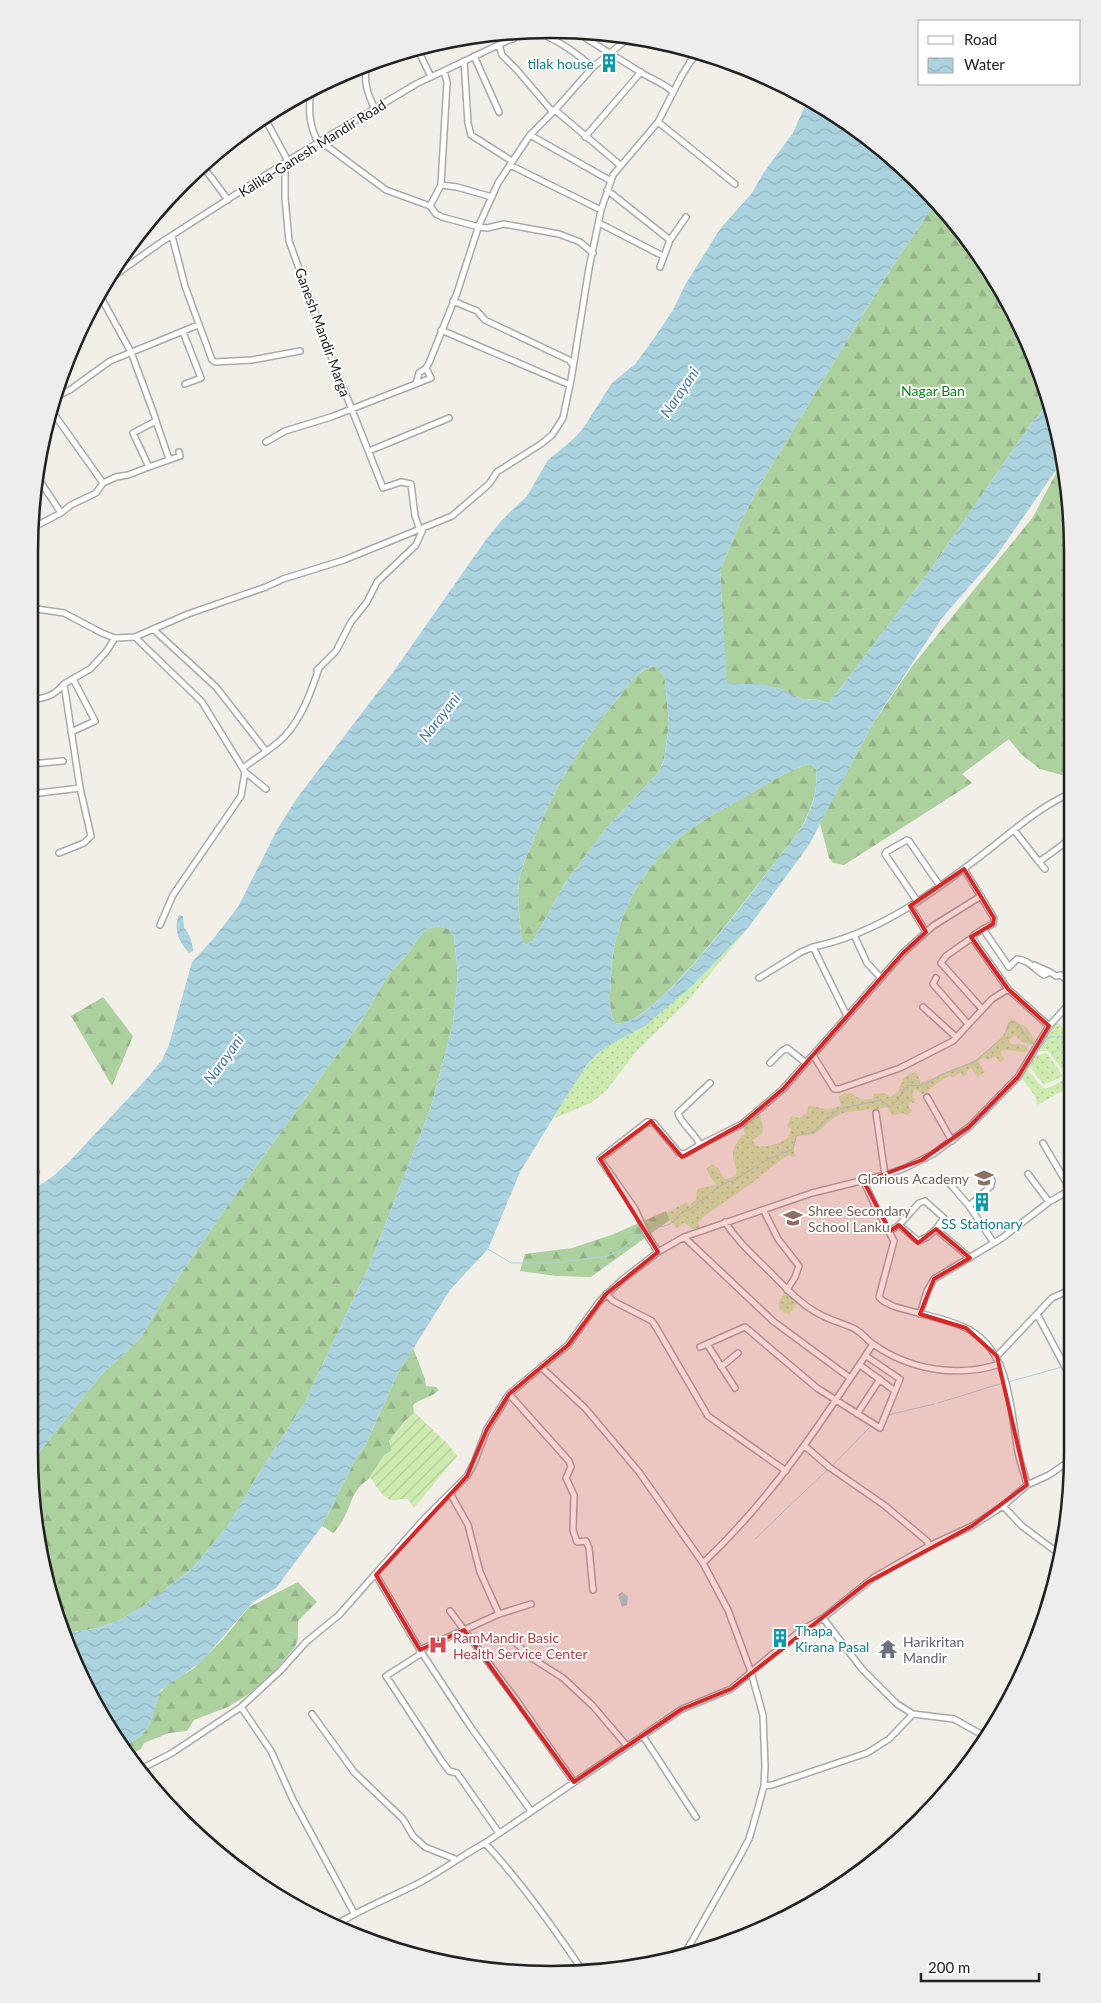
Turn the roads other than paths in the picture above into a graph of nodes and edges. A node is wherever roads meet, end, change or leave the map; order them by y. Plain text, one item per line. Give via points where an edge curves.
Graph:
1 (552, 38) edge
2 (512, 39) edge
3 (587, 39) edge
4 (623, 43) edge
5 (499, 45) junction
6 (420, 54) edge
7 (608, 54) junction
8 (474, 56) junction
9 (694, 58) edge
10 (464, 62) junction
11 (594, 68) junction
12 (444, 71) junction
13 (641, 72) junction
14 (366, 73) edge
15 (431, 77) junction
16 (673, 92) junction
17 (311, 97) edge
18 (375, 109) junction
19 (555, 110) junction
20 (499, 112) dead end
21 (658, 122) junction
22 (267, 123) edge
23 (530, 135) junction
24 (585, 137) junction
25 (320, 141) junction
26 (287, 162) junction
27 (511, 163) junction
28 (620, 165) junction
29 (206, 171) edge
30 (611, 182) junction
31 (735, 184) dead end
32 (441, 185) junction
33 (608, 190) junction
34 (492, 197) junction
35 (228, 200) junction
36 (430, 206) junction
37 (601, 210) junction
38 (686, 217) dead end
39 (598, 223) junction
40 (478, 227) junction
41 (172, 236) junction
42 (670, 240) junction
43 (593, 252) junction
44 (663, 256) junction
45 (660, 267) dead end
46 (119, 272) edge
47 (103, 300) edge
48 (453, 301) junction
49 (198, 325) junction
50 (441, 330) junction
51 (183, 332) junction
52 (300, 351) dead end
53 (131, 352) junction
54 (573, 365) junction
55 (426, 368) junction
56 (185, 384) dead end
57 (416, 384) junction
58 (570, 384) junction
59 (63, 393) edge
60 (351, 409) junction
61 (56, 416) edge
62 (449, 418) dead end
63 (156, 421) junction
64 (266, 442) dead end
65 (369, 451) junction
66 (179, 452) dead end
67 (170, 459) junction
68 (149, 467) junction
69 (103, 483) junction
70 (42, 484) edge
71 (61, 512) junction
72 (39, 524) edge
73 (422, 529) junction
74 (37, 609) edge
75 (153, 629) junction
76 (135, 636) junction
77 (115, 638) junction
78 (72, 679) junction
79 (64, 684) junction
80 (37, 699) edge
81 (71, 732) junction
82 (266, 751) junction
83 (62, 761) dead end
84 (37, 763) edge
85 (244, 770) junction
86 (80, 788) junction
87 (266, 788) dead end
88 (37, 793) edge
89 (1064, 797) edge
90 (1014, 830) junction
91 (1064, 844) edge
92 (58, 853) dead end
93 (1039, 862) junction
94 (964, 869) junction
95 (1045, 869) dead end
96 (940, 886) junction
97 (981, 896) junction
98 (917, 902) junction
99 (910, 906) junction
100 (160, 925) dead end
101 (983, 930) junction
102 (926, 932) junction
103 (854, 935) junction
104 (973, 937) junction
105 (813, 948) junction
106 (1064, 977) edge
107 (760, 978) dead end
108 (880, 978) junction
109 (936, 978) dead end
110 (1008, 989) junction
111 (923, 1007) dead end
112 (982, 1009) junction
113 (1064, 1010) edge
114 (847, 1016) junction
115 (968, 1024) junction
116 (1049, 1026) junction
117 (956, 1037) junction
118 (813, 1055) junction
119 (770, 1063) dead end
120 (806, 1063) junction
121 (710, 1083) dead end
122 (927, 1097) dead end
123 (876, 1113) dead end
124 (952, 1141) junction
125 (1043, 1143) dead end
126 (700, 1145) junction
127 (1028, 1174) dead end
128 (885, 1175) junction
129 (987, 1175) dead end
130 (1064, 1179) edge
131 (864, 1182) junction
132 (951, 1185) dead end
133 (1064, 1193) edge
134 (1049, 1202) junction
135 (969, 1206) junction
136 (764, 1211) junction
137 (725, 1222) junction
138 (899, 1224) junction
139 (936, 1229) junction
140 (890, 1231) junction
141 (684, 1237) junction
142 (994, 1243) junction
143 (658, 1252) junction
144 (970, 1258) junction
145 (787, 1290) junction
146 (1064, 1293) edge
147 (606, 1294) junction
148 (920, 1314) junction
149 (1037, 1314) junction
150 (706, 1344) junction
151 (873, 1344) junction
152 (700, 1347) dead end
153 (738, 1353) dead end
154 (866, 1356) junction
155 (996, 1356) junction
156 (1000, 1364) junction
157 (860, 1365) junction
158 (1064, 1365) edge
159 (541, 1367) junction
160 (721, 1367) junction
161 (850, 1378) junction
162 (880, 1379) junction
163 (735, 1388) dead end
164 (895, 1391) junction
165 (509, 1394) junction
166 (836, 1401) junction
167 (857, 1414) junction
168 (805, 1446) junction
169 (1063, 1465) edge
170 (786, 1471) junction
171 (1028, 1485) junction
172 (450, 1493) junction
173 (1003, 1506) junction
174 (929, 1546) junction
175 (1054, 1550) edge
176 (703, 1563) junction
177 (376, 1576) junction
178 (593, 1590) dead end
179 (531, 1604) dead end
180 (450, 1611) dead end
181 (499, 1614) junction
182 (823, 1618) junction
183 (464, 1630) junction
184 (513, 1640) dead end
185 (420, 1650) junction
186 (751, 1672) junction
187 (241, 1707) junction
188 (312, 1714) dead end
189 (913, 1714) junction
190 (980, 1733) edge
191 (642, 1736) junction
192 (627, 1746) junction
193 (145, 1766) edge
194 (574, 1782) junction
195 (764, 1786) junction
196 (531, 1811) junction
197 (696, 1817) dead end
198 (499, 1833) junction
199 (485, 1843) junction
200 (455, 1859) junction
201 (354, 1914) junction
202 (342, 1921) edge
203 (689, 1946) edge
204 (578, 1964) edge

1 - 11 street
2 - 5 street, Kalika-Ganesh Mandir Road
3 - 7 street
4 - 7 street
5 - 8 street, Kalika-Ganesh Mandir Road
5 - 19 street via 502,55 551,110
6 - 15 street
7 - 11 street
7 - 13 street
8 - 10 street, Kalika-Ganesh Mandir Road
8 - 20 street
9 - 16 street
10 - 12 street, Kalika-Ganesh Mandir Road
10 - 27 street via 471,134
11 - 19 street
12 - 15 street, Kalika-Ganesh Mandir Road
12 - 32 street via 447,82
13 - 16 street
13 - 24 street
14 - 18 street via 365,86
15 - 18 street, Kalika-Ganesh Mandir Road
16 - 21 street
17 - 25 street via 312,130
18 - 25 street, Kalika-Ganesh Mandir Road
19 - 23 street
19 - 24 street
21 - 28 street
21 - 31 street
22 - 26 street
23 - 27 street
23 - 30 street
24 - 28 street
25 - 26 street, Kalika-Ganesh Mandir Road
25 - 36 street via 386,190
26 - 35 street, Kalika-Ganesh Mandir Road
26 - 60 street, Ganesh Mandir Marga via 285,198 289,241
27 - 34 street
27 - 37 street
28 - 30 street
29 - 35 street
30 - 33 street
32 - 34 street
32 - 36 street
33 - 37 street
33 - 42 street
34 - 40 street
35 - 41 street, Kalika-Ganesh Mandir Road
36 - 40 street via 442,217
37 - 39 street
38 - 42 street
39 - 43 street
39 - 44 street
40 - 43 street via 504,224 559,234 580,242
40 - 48 street
41 - 46 street, Kalika-Ganesh Mandir Road
41 - 49 street
42 - 44 street
43 - 54 street
44 - 45 street
47 - 53 street
48 - 50 street
48 - 54 street via 478,311 485,320 569,360
49 - 51 street
49 - 52 street via 215,362 252,360
50 - 55 street
50 - 58 street
51 - 53 street
51 - 56 street via 201,378
53 - 59 street via 110,361
53 - 63 street
54 - 58 street
55 - 57 street via 419,372
55 - 57 street via 431,378
57 - 60 street
58 - 73 street via 563,418 552,435 497,472 489,484 452,516
60 - 64 street via 285,431
60 - 65 street, Ganesh Mandir Marga
61 - 69 street
62 - 65 street
63 - 67 street
63 - 68 street via 133,433
65 - 73 street, Ganesh Mandir Marga via 383,488 406,482 411,484 416,516
66 - 67 street via 180,456
67 - 68 street
68 - 69 street
69 - 71 street via 96,493
70 - 71 street
71 - 72 street
73 - 75 street via 322,569 283,579
73 - 82 street via 416,545 377,582 336,651 318,669 309,699 292,727
74 - 77 street via 64,613
75 - 76 street
75 - 82 street via 216,687
76 - 77 street
76 - 85 street via 202,702
77 - 78 street via 96,663
78 - 79 street
78 - 81 street via 95,721
79 - 80 street via 48,698
79 - 81 street
81 - 86 street
82 - 85 street
83 - 84 street
85 - 87 street
85 - 100 street via 241,796 173,895
86 - 88 street
86 - 92 street via 91,836 84,843
89 - 90 street
90 - 93 street
90 - 94 street
91 - 93 street
93 - 95 street
94 - 96 street
94 - 97 street
96 - 98 street
96 - 98 street via 909,841 886,852
97 - 101 street via 994,918 993,924
97 - 102 street
98 - 99 street
99 - 102 street
99 - 103 street
101 - 104 street
101 - 106 street via 1009,967 1017,959 1024,960 1044,974 1050,972
102 - 108 street
103 - 105 street
103 - 108 street via 867,963
104 - 110 street
104 - 112 street via 941,963
105 - 107 street
105 - 114 street
108 - 114 street
109 - 115 street via 933,984
110 - 112 street
110 - 116 street
111 - 117 street
112 - 115 street
113 - 116 street
114 - 118 street
115 - 117 street
116 - 124 street via 1018,1077
117 - 118 street via 900,1068 836,1090
118 - 120 street
119 - 120 street via 788,1048
120 - 126 street via 783,1089 742,1124
121 - 126 street via 678,1113
122 - 124 street
123 - 128 street
124 - 128 street via 922,1160
125 - 130 street
126 - 143 street via 686,1154 679,1153 651,1122 640,1126 600,1159 635,1210
127 - 134 street
128 - 131 street
129 - 135 street via 992,1180 991,1186
131 - 136 street via 812,1193
131 - 140 street
132 - 135 street
133 - 134 street
134 - 142 street
135 - 142 street
136 - 137 street
136 - 145 street via 778,1239 799,1266
137 - 141 street
137 - 145 street via 735,1238
138 - 139 street via 918,1242
138 - 139 street via 925,1200 944,1218
138 - 140 street
139 - 144 street
140 - 148 street via 894,1244 878,1297 893,1306
141 - 143 street
141 - 161 street via 773,1321
142 - 144 street
143 - 147 street
144 - 148 street via 934,1279
145 - 151 street via 822,1316 856,1330
146 - 149 street via 1052,1298
147 - 159 street via 568,1345
147 - 170 street via 652,1321 710,1418
148 - 155 street via 966,1328
149 - 155 street
149 - 158 street
150 - 152 street
150 - 160 street
150 - 166 street via 745,1328
151 - 154 street
151 - 156 street via 910,1363 936,1370 964,1371
153 - 160 street
154 - 157 street
154 - 164 street via 900,1379
155 - 156 street
156 - 171 street
157 - 161 street
157 - 162 street
159 - 165 street
159 - 176 street via 585,1408 639,1472
160 - 163 street
161 - 166 street
162 - 164 street
162 - 167 street
164 - 167 street via 880,1428
165 - 172 street via 487,1429 471,1470
165 - 178 street via 569,1460 571,1467 566,1478 574,1495 573,1530 577,1542 586,1541 589,1548
166 - 167 street
166 - 168 street
168 - 170 street
168 - 174 street via 884,1505
169 - 171 street
170 - 176 street via 739,1527
171 - 173 street
172 - 177 street via 424,1518
172 - 181 street via 468,1525 480,1572
173 - 174 street via 972,1526
173 - 175 street via 1022,1526
174 - 182 street via 868,1582
176 - 186 street via 728,1610
177 - 185 street
177 - 187 street via 340,1615 306,1642
179 - 181 street
180 - 183 street
181 - 183 street
182 - 186 street via 800,1631
182 - 189 street via 862,1669 897,1704
183 - 185 street
183 - 194 street
184 - 192 street via 530,1657 575,1689
185 - 196 street
185 - 198 street via 419,1656 386,1676 441,1760 449,1771 457,1773
186 - 191 street via 731,1689 682,1709
186 - 195 street via 763,1715
187 - 193 street via 172,1753
187 - 201 street via 271,1750 293,1800
188 - 200 street via 354,1772 403,1819 413,1836 425,1847
189 - 190 street via 954,1718
189 - 195 street via 890,1739 867,1753
191 - 192 street
191 - 197 street
192 - 194 street
194 - 196 street
195 - 203 street via 748,1839
196 - 198 street
198 - 199 street
199 - 200 street
199 - 204 street via 535,1903
200 - 201 street via 422,1881
201 - 202 street

